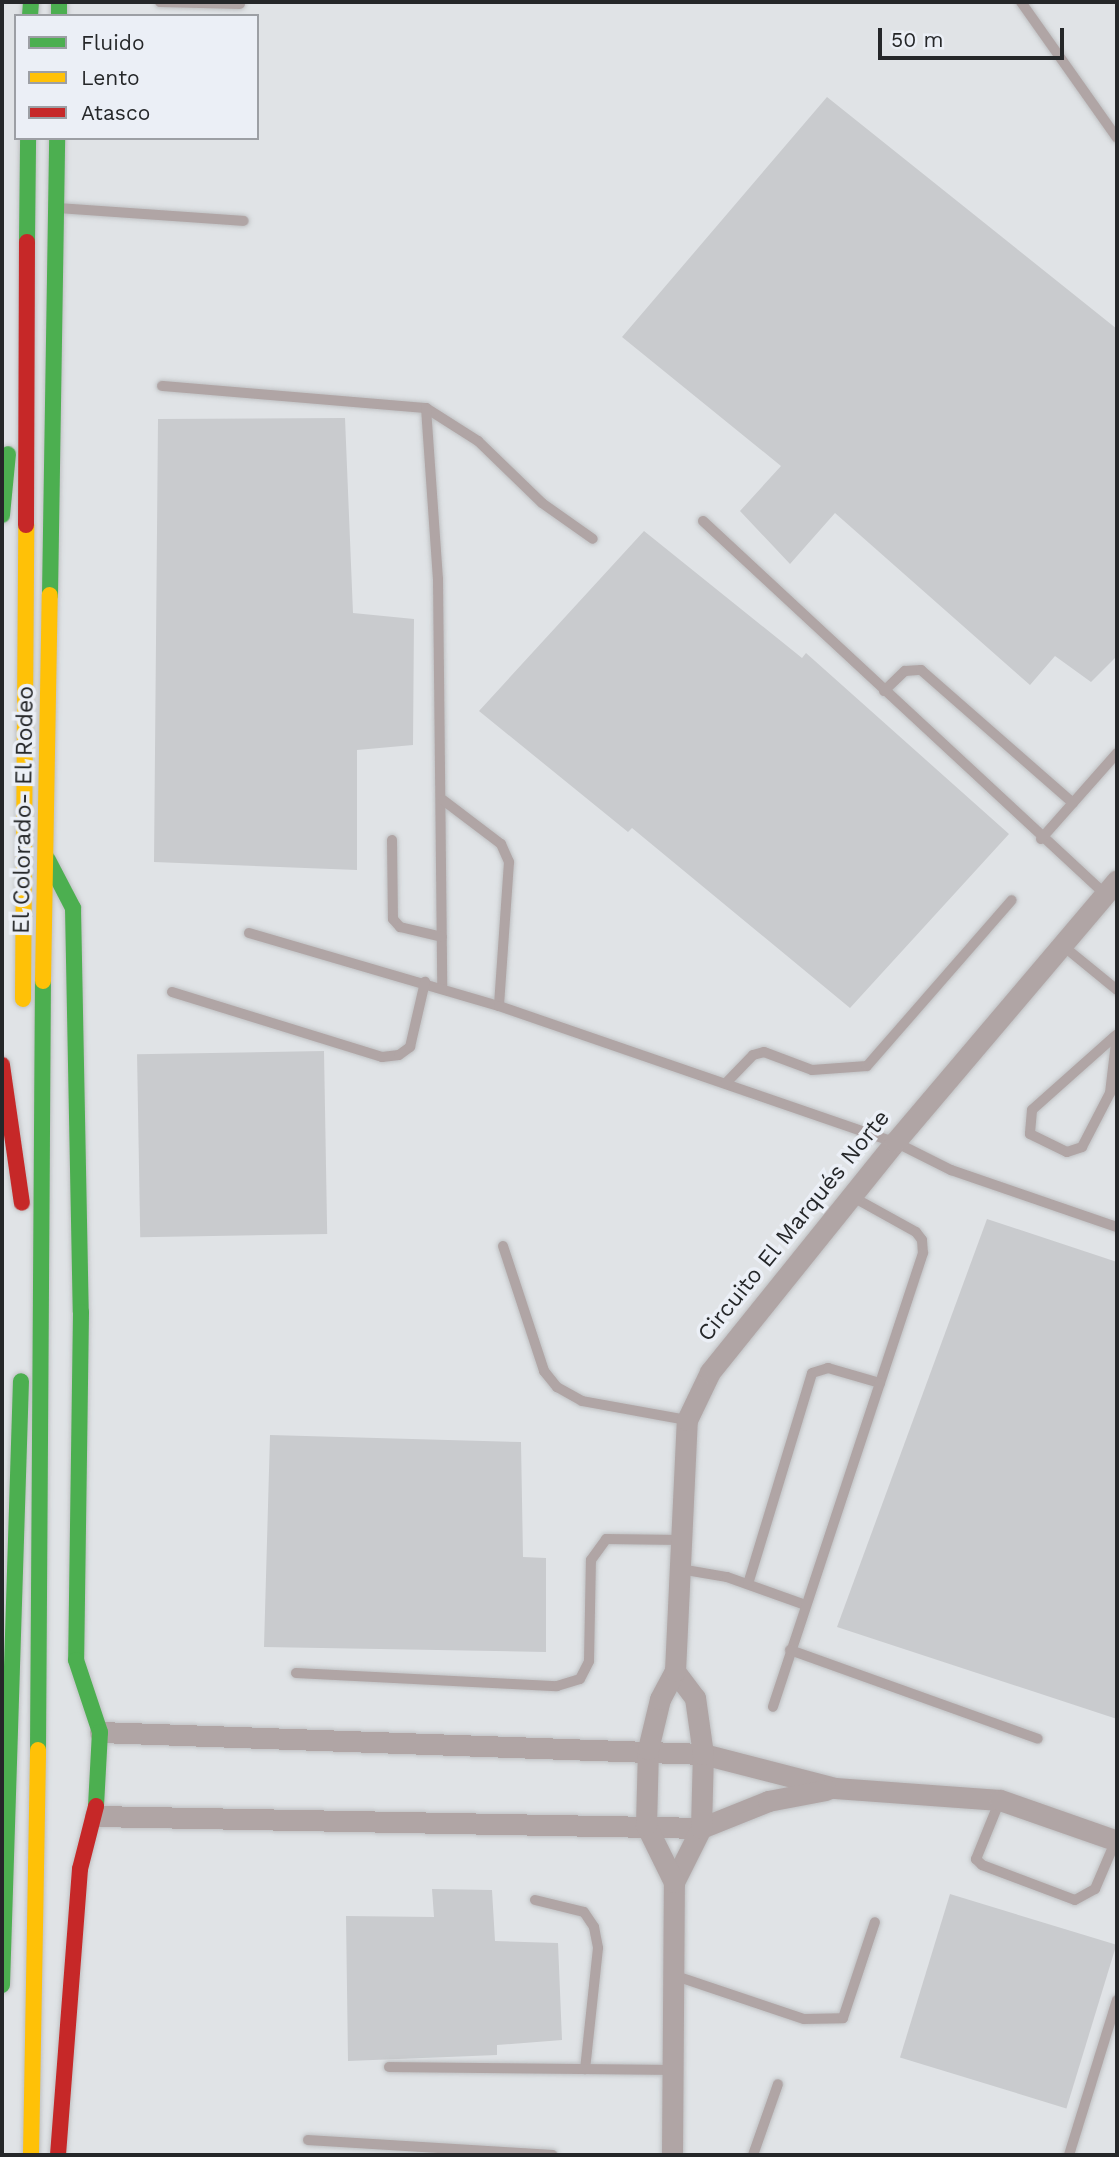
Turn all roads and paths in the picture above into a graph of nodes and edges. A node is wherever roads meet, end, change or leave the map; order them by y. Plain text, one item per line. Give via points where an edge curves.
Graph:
1 (160, 2) edge
2 (1021, 2) edge
3 (240, 4) dead end
4 (1117, 138) edge
5 (28, 140) edge
6 (57, 140) edge
7 (56, 208) junction
8 (244, 221) dead end
9 (25, 290) junction
10 (162, 386) dead end
11 (426, 408) junction
12 (2, 515) edge
13 (703, 521) dead end
14 (593, 539) dead end
15 (884, 691) junction
16 (1117, 753) edge
17 (443, 800) junction
18 (1073, 803) junction
19 (1041, 839) junction
20 (392, 840) dead end
21 (46, 855) junction
22 (1111, 887) edge
23 (1012, 900) dead end
24 (249, 933) dead end
25 (442, 936) junction
26 (1062, 945) junction
27 (425, 982) junction
28 (442, 988) junction
29 (1117, 990) edge
30 (172, 992) dead end
31 (499, 1006) junction
32 (23, 1023) dead end
33 (1116, 1035) edge
34 (2, 1065) edge
35 (23, 1079) dead end
36 (726, 1083) junction
37 (894, 1142) junction
38 (851, 1196) junction
39 (1117, 1227) edge
40 (503, 1246) dead end
41 (880, 1383) junction
42 (2, 1412) edge
43 (687, 1420) junction
44 (681, 1540) junction
45 (680, 1569) junction
46 (748, 1584) junction
47 (803, 1604) junction
48 (790, 1650) junction
49 (675, 1671) junction
50 (296, 1673) dead end
51 (772, 1707) dead end
52 (100, 1732) junction
53 (1038, 1739) dead end
54 (648, 1749) junction
55 (703, 1754) junction
56 (835, 1788) junction
57 (1000, 1800) junction
58 (95, 1816) junction
59 (646, 1825) junction
60 (702, 1828) junction
61 (1117, 1840) edge
62 (674, 1882) junction
63 (536, 1900) dead end
64 (876, 1922) dead end
65 (673, 1975) junction
66 (2, 1985) edge
67 (1117, 2000) edge
68 (389, 2067) dead end
69 (585, 2069) junction
70 (672, 2070) junction
71 (778, 2084) dead end
72 (308, 2140) dead end
73 (31, 2155) edge
74 (58, 2155) edge
75 (553, 2155) edge
76 (672, 2155) edge
77 (753, 2155) edge
78 (1069, 2155) edge

1 - 3 lane
2 - 4 lane
5 - 9 main road, El Colorado- El Rodeo
6 - 7 main road, El Colorado- El Rodeo
7 - 8 lane
7 - 21 main road, El Colorado- El Rodeo
9 - 12 main road
9 - 32 main road, El Colorado- El Rodeo
10 - 11 lane
11 - 14 lane via 478,441 542,503
11 - 17 lane via 438,579
13 - 15 lane
15 - 18 lane via 905,671 921,670
15 - 19 lane
16 - 18 lane
17 - 25 lane
17 - 31 lane via 502,844 509,862
18 - 19 lane
19 - 22 lane
20 - 25 lane via 393,919 400,928
21 - 52 main road via 73,908 81,1312 76,1660
21 - 73 main road, El Colorado- El Rodeo via 37,1965
22 - 26 street, Circuito El Marqués Norte
23 - 36 lane via 867,1066 812,1070 764,1052 753,1055
24 - 27 lane
25 - 28 lane
26 - 29 lane
26 - 37 street, Circuito El Marqués Norte
27 - 28 lane
27 - 30 lane via 410,1047 399,1055 382,1057
28 - 31 lane
31 - 36 lane
33 - 33 lane via 1110,1093 1082,1147 1067,1152 1030,1135 1032,1110
34 - 35 main road via 22,1210
36 - 37 lane
37 - 38 street, Circuito El Marqués Norte
37 - 39 lane via 951,1170
38 - 41 lane via 916,1232 922,1240 923,1253
38 - 43 street, Circuito El Marqués Norte via 710,1372
40 - 43 lane via 544,1371 557,1387 582,1401
41 - 46 lane via 828,1368 812,1373
41 - 47 lane
42 - 66 main road via 22,1365
43 - 44 street, Circuito El Marqués Norte
44 - 45 street, Circuito El Marqués Norte
44 - 50 lane via 606,1539 591,1560 589,1661 580,1679 557,1686
45 - 46 lane
45 - 49 street, Circuito El Marqués Norte
46 - 47 lane
47 - 48 lane
48 - 51 lane
48 - 53 lane
49 - 54 street, Circuito El Marqués Norte via 660,1699
49 - 55 street, Circuito El Marqués Norte via 695,1698
52 - 54 street
52 - 58 main road
54 - 55 street
54 - 59 street, Circuito El Marqués Norte
55 - 56 street
55 - 60 street, Circuito El Marqués Norte
56 - 57 street
56 - 60 street via 768,1801
57 - 61 street
57 - 61 lane via 976,1859 982,1866 1075,1900 1096,1889
58 - 59 street
58 - 74 main road via 80,1869
59 - 60 street
59 - 62 street, Circuito El Marqués Norte
60 - 62 street, Circuito El Marqués Norte
62 - 65 street, Circuito El Marqués Norte
63 - 69 lane via 584,1912 594,1927 598,1948
64 - 65 lane via 843,2018 804,2020
65 - 70 street, Circuito El Marqués Norte
67 - 78 lane
68 - 69 lane
69 - 70 lane
70 - 76 street, Circuito El Marqués Norte
71 - 77 lane
72 - 75 lane

